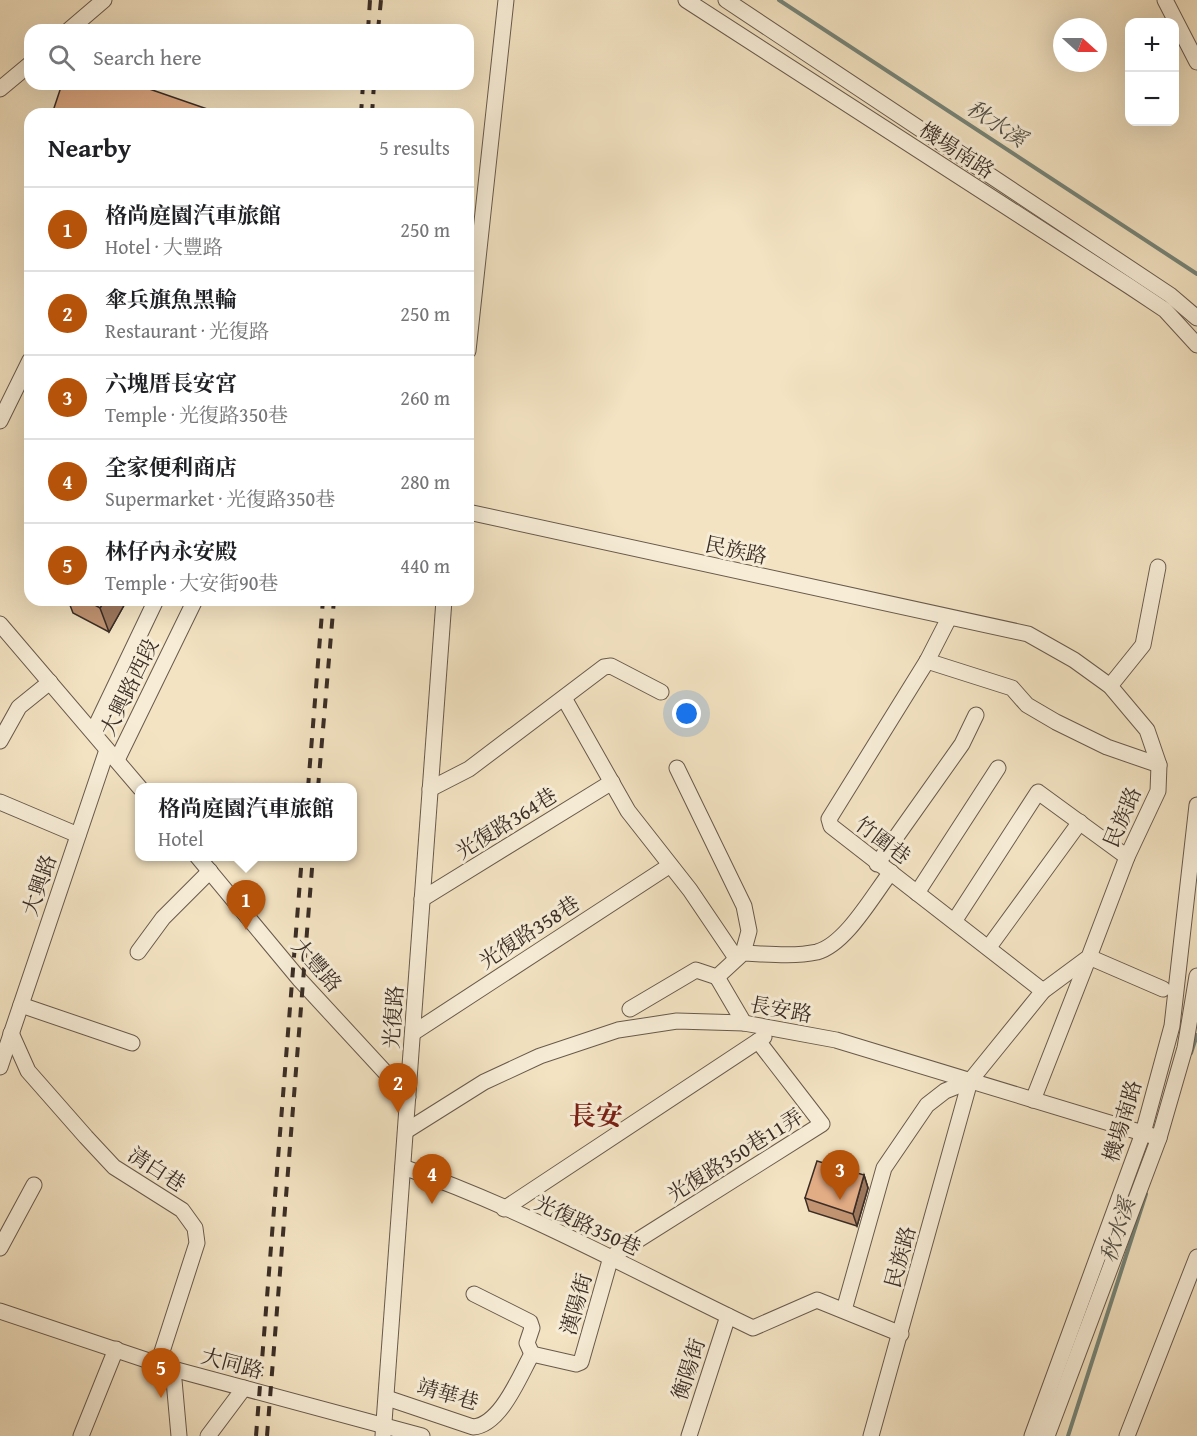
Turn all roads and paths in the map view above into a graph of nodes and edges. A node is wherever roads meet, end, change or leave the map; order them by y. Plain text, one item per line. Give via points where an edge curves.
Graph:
1 (104, 0) edge
2 (506, 0) edge
3 (686, 0) edge
4 (726, 0) edge
5 (1165, 0) edge
6 (76, 24) edge
7 (1197, 62) edge
8 (24, 68) edge
9 (0, 89) edge
10 (474, 296) edge
11 (1197, 318) edge
12 (1197, 345) edge
13 (24, 372) edge
14 (0, 421) edge
15 (474, 513) edge
16 (1158, 567) dead end
17 (153, 606) edge
18 (192, 606) edge
19 (444, 606) edge
20 (949, 618) junction
21 (0, 624) edge
22 (0, 642) edge
23 (22, 650) junction
24 (927, 661) junction
25 (50, 682) junction
26 (1110, 686) junction
27 (661, 692) dead end
28 (564, 698) junction
29 (976, 715) dead end
30 (93, 732) junction
31 (0, 741) edge
32 (112, 755) junction
33 (1159, 765) junction
34 (677, 768) dead end
35 (998, 768) dead end
36 (612, 782) junction
37 (136, 783) edge
38 (430, 789) junction
39 (0, 802) edge
40 (1197, 806) edge
41 (1080, 822) junction
42 (78, 835) junction
43 (1127, 858) junction
44 (202, 861) edge
45 (877, 864) junction
46 (669, 866) junction
47 (210, 871) junction
48 (891, 872) junction
49 (917, 893) junction
50 (422, 899) junction
51 (955, 920) junction
52 (989, 947) junction
53 (138, 952) dead end
54 (740, 955) junction
55 (1089, 957) junction
56 (1197, 976) edge
57 (717, 977) junction
58 (1163, 989) dead end
59 (1043, 991) junction
60 (21, 1005) junction
61 (630, 1008) dead end
62 (744, 1023) junction
63 (776, 1027) junction
64 (11, 1033) junction
65 (413, 1034) junction
66 (758, 1041) junction
67 (132, 1043) dead end
68 (0, 1067) edge
69 (970, 1081) junction
70 (408, 1097) junction
71 (1033, 1100) junction
72 (406, 1131) junction
73 (1143, 1133) junction
74 (1159, 1138) junction
75 (403, 1167) junction
76 (34, 1185) dead end
77 (504, 1209) junction
78 (0, 1248) edge
79 (611, 1257) junction
80 (1197, 1257) edge
81 (474, 1294) dead end
82 (844, 1310) junction
83 (0, 1311) edge
84 (728, 1316) junction
85 (901, 1334) junction
86 (116, 1349) junction
87 (532, 1354) junction
88 (165, 1367) junction
89 (244, 1388) junction
90 (387, 1398) junction
91 (384, 1430) edge
92 (81, 1436) edge
93 (179, 1436) edge
94 (208, 1436) edge
95 (422, 1436) edge
96 (688, 1436) edge
97 (871, 1436) edge
98 (1032, 1436) edge
99 (1047, 1436) edge
100 (1127, 1436) edge

1 - 6 street
2 - 10 street
3 - 12 street, 機場南路 via 1130,286 1165,310
4 - 11 street, 機場南路 via 1170,295
5 - 7 street
8 - 9 street
13 - 14 street
15 - 20 street, 民族路
16 - 26 street via 1143,645
17 - 30 street
18 - 32 street, 大興路西段
19 - 38 street, 光復路
20 - 24 street, 竹圍巷
20 - 26 street, 民族路 via 1028,634
21 - 23 street
22 - 23 street
23 - 25 street
24 - 33 street via 1012,687 1027,705 1056,722 1107,747
24 - 45 street, 竹圍巷 via 829,819 831,826
25 - 30 street
25 - 31 street via 18,707
26 - 33 street, 民族路 via 1147,730
27 - 28 street via 611,666 604,667
28 - 36 street
28 - 38 street via 469,769
29 - 45 street via 962,744
30 - 32 street
32 - 37 street
32 - 42 street, 大興路
33 - 43 street, 民族路 via 1158,791
34 - 54 street via 744,906 749,931
35 - 49 street
36 - 46 street via 628,811
36 - 50 street, 光復路364巷
38 - 50 street, 光復路
39 - 42 street
40 - 73 street, 機場南路 via 1172,1026
41 - 43 street
41 - 51 street via 1038,792
41 - 52 street
42 - 60 street, 大興路
43 - 55 street, 民族路
44 - 47 street, 大豐路
45 - 48 street, 竹圍巷
46 - 54 street
46 - 65 street, 光復路358巷
47 - 53 street via 163,918
47 - 70 street, 大豐路 via 300,980
48 - 49 street, 竹圍巷
48 - 54 street via 842,937 828,947 796,954
49 - 51 street, 竹圍巷
50 - 65 street, 光復路
51 - 52 street, 竹圍巷
52 - 59 street, 竹圍巷
54 - 57 street
55 - 58 street
55 - 59 street, 民族路
55 - 71 street
56 - 74 street, 機場南路 via 1185,1048
57 - 61 street via 696,970
57 - 62 street
59 - 69 street, 民族路
60 - 64 street, 大興路
60 - 67 street
62 - 63 street, 長安路
62 - 72 street, 長安路 via 677,1021 618,1030 540,1056 484,1082
63 - 66 street
63 - 69 street, 長安路 via 836,1040
64 - 68 street, 大興路
64 - 88 street, 清白巷 via 28,1071 114,1167 182,1210 195,1228 197,1243
65 - 70 street, 光復路
66 - 77 street
66 - 79 street, 光復路350巷11弄 via 822,1124
69 - 71 street, 長安路
69 - 82 street via 945,1091 927,1105 884,1168
69 - 85 street, 民族路
70 - 72 street, 光復路
71 - 73 street, 長安路
72 - 75 street, 光復路
73 - 74 street, 長安路
73 - 98 street, 機場南路
74 - 99 street, 機場南路
75 - 77 street, 光復路350巷 via 450,1183
75 - 90 street, 光復路
76 - 78 street
77 - 79 street, 光復路350巷
79 - 84 street, 光復路350巷
79 - 87 street, 漢陽街 via 581,1362
80 - 100 street
81 - 87 street via 530,1322 527,1343
82 - 84 street, 光復路350巷 via 817,1300 753,1328
82 - 85 street
83 - 86 street, 大同路
84 - 96 street, 衡陽街
85 - 97 street, 民族路
86 - 88 street, 大同路
86 - 92 street
87 - 90 street, 靖華巷 via 519,1381 493,1417 481,1426 473,1427
88 - 89 street, 大同路
88 - 93 street
89 - 91 street, 大同路
89 - 94 street
90 - 91 street, 光復路
91 - 95 street, 大同路

